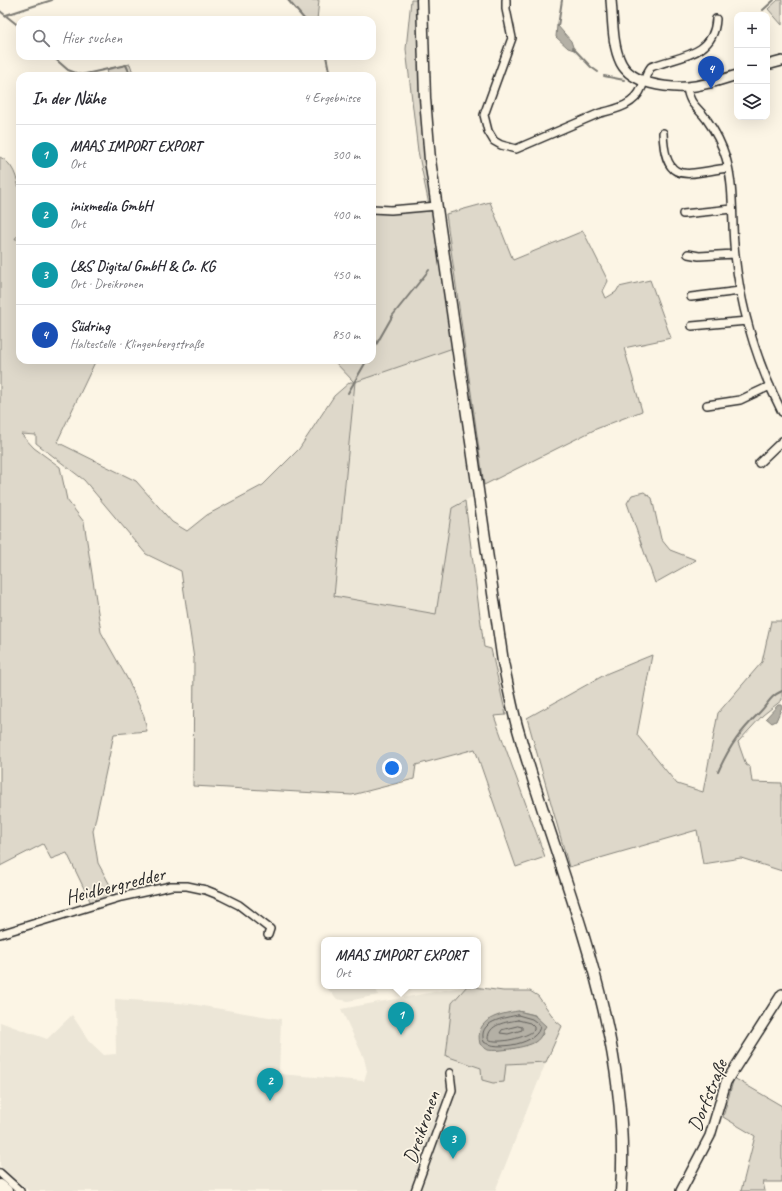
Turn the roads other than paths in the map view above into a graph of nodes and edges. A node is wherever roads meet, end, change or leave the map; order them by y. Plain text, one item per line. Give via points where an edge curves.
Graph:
1 (422, 0) edge
2 (506, 0) edge
3 (611, 0) edge
4 (716, 19) dead end
5 (782, 61) edge
6 (770, 64) edge
7 (734, 75) edge
8 (644, 81) junction
9 (687, 87) junction
10 (663, 133) dead end
11 (728, 168) junction
12 (437, 206) junction
13 (376, 209) edge
14 (732, 209) junction
15 (683, 214) dead end
16 (688, 254) dead end
17 (735, 254) junction
18 (740, 291) junction
19 (691, 297) dead end
20 (747, 321) junction
21 (692, 326) dead end
22 (770, 386) junction
23 (707, 405) dead end
24 (782, 411) edge
25 (782, 441) edge
26 (759, 463) dead end
27 (0, 934) edge
28 (268, 935) dead end
29 (782, 994) edge
30 (450, 1072) dead end
31 (0, 1173) edge
32 (0, 1186) edge
33 (6, 1191) edge
34 (20, 1191) edge
35 (415, 1191) edge
36 (621, 1191) edge
37 (681, 1191) edge

1 - 12 main road via 425,98
2 - 8 street via 512,38 485,111 484,121 494,140 501,145 516,149 591,116 631,102 639,93
3 - 8 street via 616,47 621,62 633,76
4 - 8 street via 712,36 698,51 652,67
5 - 6 street
7 - 9 street via 708,84
8 - 9 street via 657,85
9 - 11 street via 690,102 707,119 720,143
10 - 11 street via 664,151 675,172 685,174
11 - 14 street
12 - 13 street
12 - 36 main road via 503,662 519,732 595,971 606,1016 619,1106
14 - 15 street
14 - 17 street
16 - 17 street
17 - 18 street
18 - 19 street
18 - 20 street
20 - 21 street
20 - 22 street via 755,350
22 - 23 street via 740,400
22 - 24 street
25 - 26 street
27 - 28 street, Heidbergredder via 121,897 170,886 187,886 206,890 239,906 270,929
29 - 37 street, Dorfstraße via 726,1082 710,1136
30 - 35 street, Dreikronen via 452,1090
31 - 34 street
32 - 33 highway

